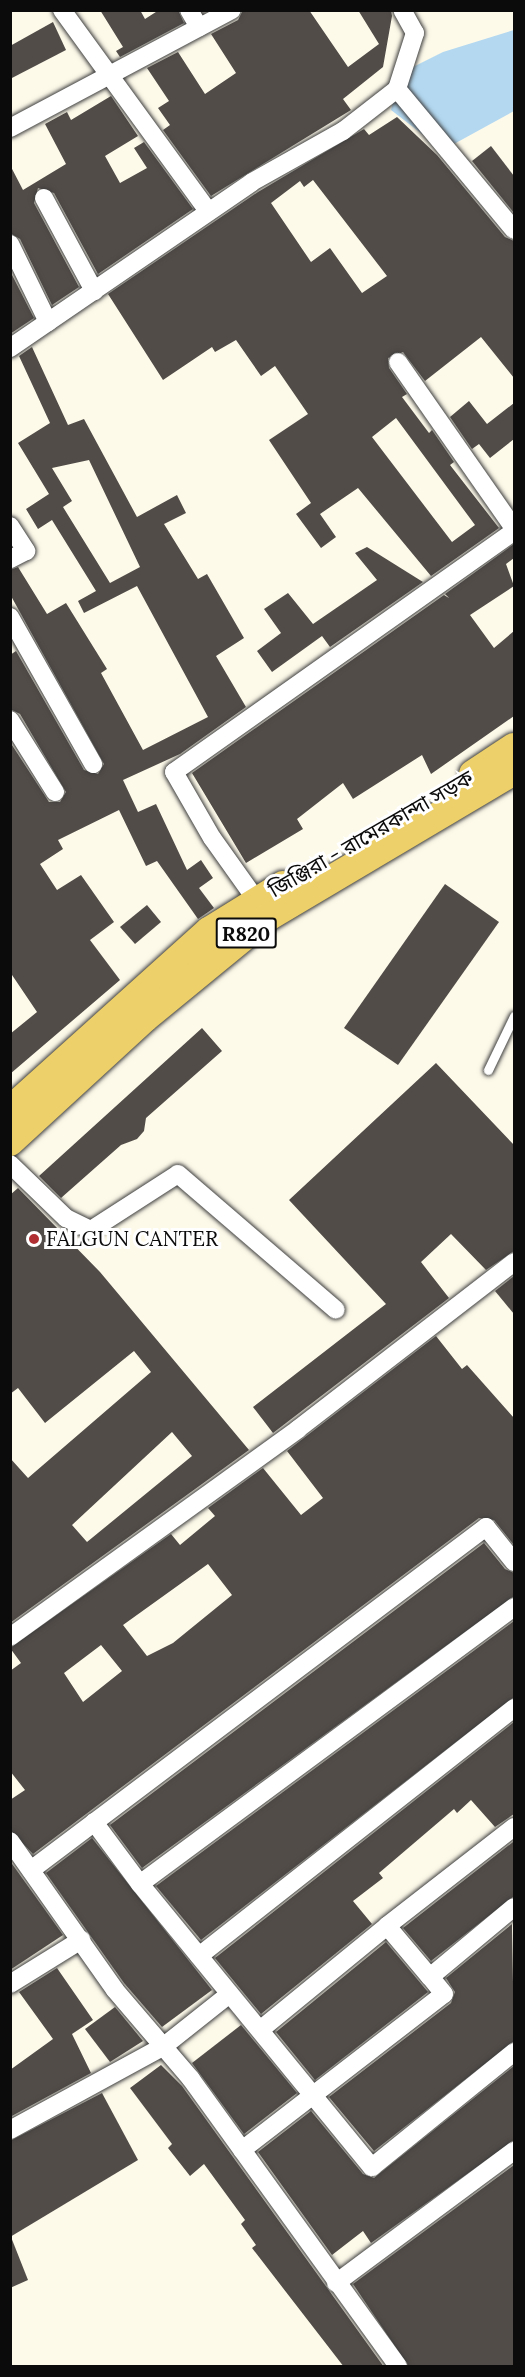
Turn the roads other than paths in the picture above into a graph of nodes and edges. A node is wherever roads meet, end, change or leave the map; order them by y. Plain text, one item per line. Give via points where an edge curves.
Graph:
1 (62, 10) edge
2 (189, 10) edge
3 (232, 10) edge
4 (402, 10) edge
5 (199, 27) junction
6 (107, 77) junction
7 (397, 89) junction
8 (10, 128) edge
9 (44, 198) dead end
10 (208, 211) junction
11 (514, 230) edge
12 (10, 244) edge
13 (94, 291) junction
14 (48, 322) junction
15 (10, 348) edge
16 (398, 362) dead end
17 (10, 526) edge
18 (514, 529) edge
19 (10, 559) edge
20 (10, 617) edge
21 (10, 720) edge
22 (514, 747) edge
23 (93, 764) dead end
24 (514, 771) edge
25 (55, 792) dead end
26 (312, 879) junction
27 (257, 901) junction
28 (514, 1016) edge
29 (489, 1070) dead end
30 (10, 1110) edge
31 (10, 1142) edge
32 (10, 1164) edge
33 (514, 1262) edge
34 (336, 1310) dead end
35 (514, 1562) edge
36 (514, 1607) edge
37 (10, 1637) edge
38 (514, 1708) edge
39 (94, 1822) junction
40 (514, 1827) edge
41 (10, 1841) edge
42 (31, 1870) junction
43 (140, 1884) junction
44 (514, 1907) edge
45 (387, 1926) junction
46 (81, 1940) junction
47 (199, 1956) junction
48 (430, 1977) junction
49 (10, 1984) edge
50 (227, 1995) junction
51 (260, 2030) junction
52 (164, 2046) junction
53 (514, 2052) edge
54 (312, 2094) junction
55 (10, 2130) edge
56 (242, 2150) junction
57 (514, 2151) edge
58 (336, 2283) junction
59 (398, 2367) edge

1 - 6 street
2 - 5 street
3 - 5 street
4 - 7 street via 415,33
5 - 6 street
6 - 8 street
6 - 10 street
7 - 10 street via 343,131
7 - 11 street
9 - 13 street
10 - 13 street
12 - 14 street
13 - 14 street
14 - 15 street
16 - 18 street
17 - 19 street via 26,551
18 - 27 street via 174,772 212,838
20 - 23 street
21 - 25 street
22 - 26 main road, জিঞ্জিরা - রামেরকান্দা সড়ক / R820
24 - 26 main road, জিঞ্জিরা - রামেরকান্দা সড়ক / R820
26 - 27 main road, জিঞ্জিরা - রামেরকান্দা সড়ক / R820
26 - 31 main road, জিঞ্জিরা - রামেরকান্দা সড়ক / R820 via 232,944
27 - 30 main road, জিঞ্জিরা - রামেরকান্দা সড়ক / R820 via 209,931
28 - 29 lane
32 - 34 street via 66,1218 91,1230 178,1174
33 - 37 street via 298,1429
35 - 39 street via 486,1527
36 - 43 street
38 - 47 street
39 - 42 street
39 - 43 street
40 - 45 street
41 - 42 street
42 - 46 street
43 - 47 street
44 - 48 street
45 - 48 street
45 - 51 street
46 - 49 street
46 - 52 street
47 - 50 street
48 - 54 street via 444,1994
50 - 51 street
50 - 52 street
51 - 54 street
52 - 55 street
52 - 56 street
53 - 54 street via 372,2167
54 - 56 street
56 - 58 street
57 - 58 street
58 - 59 street

